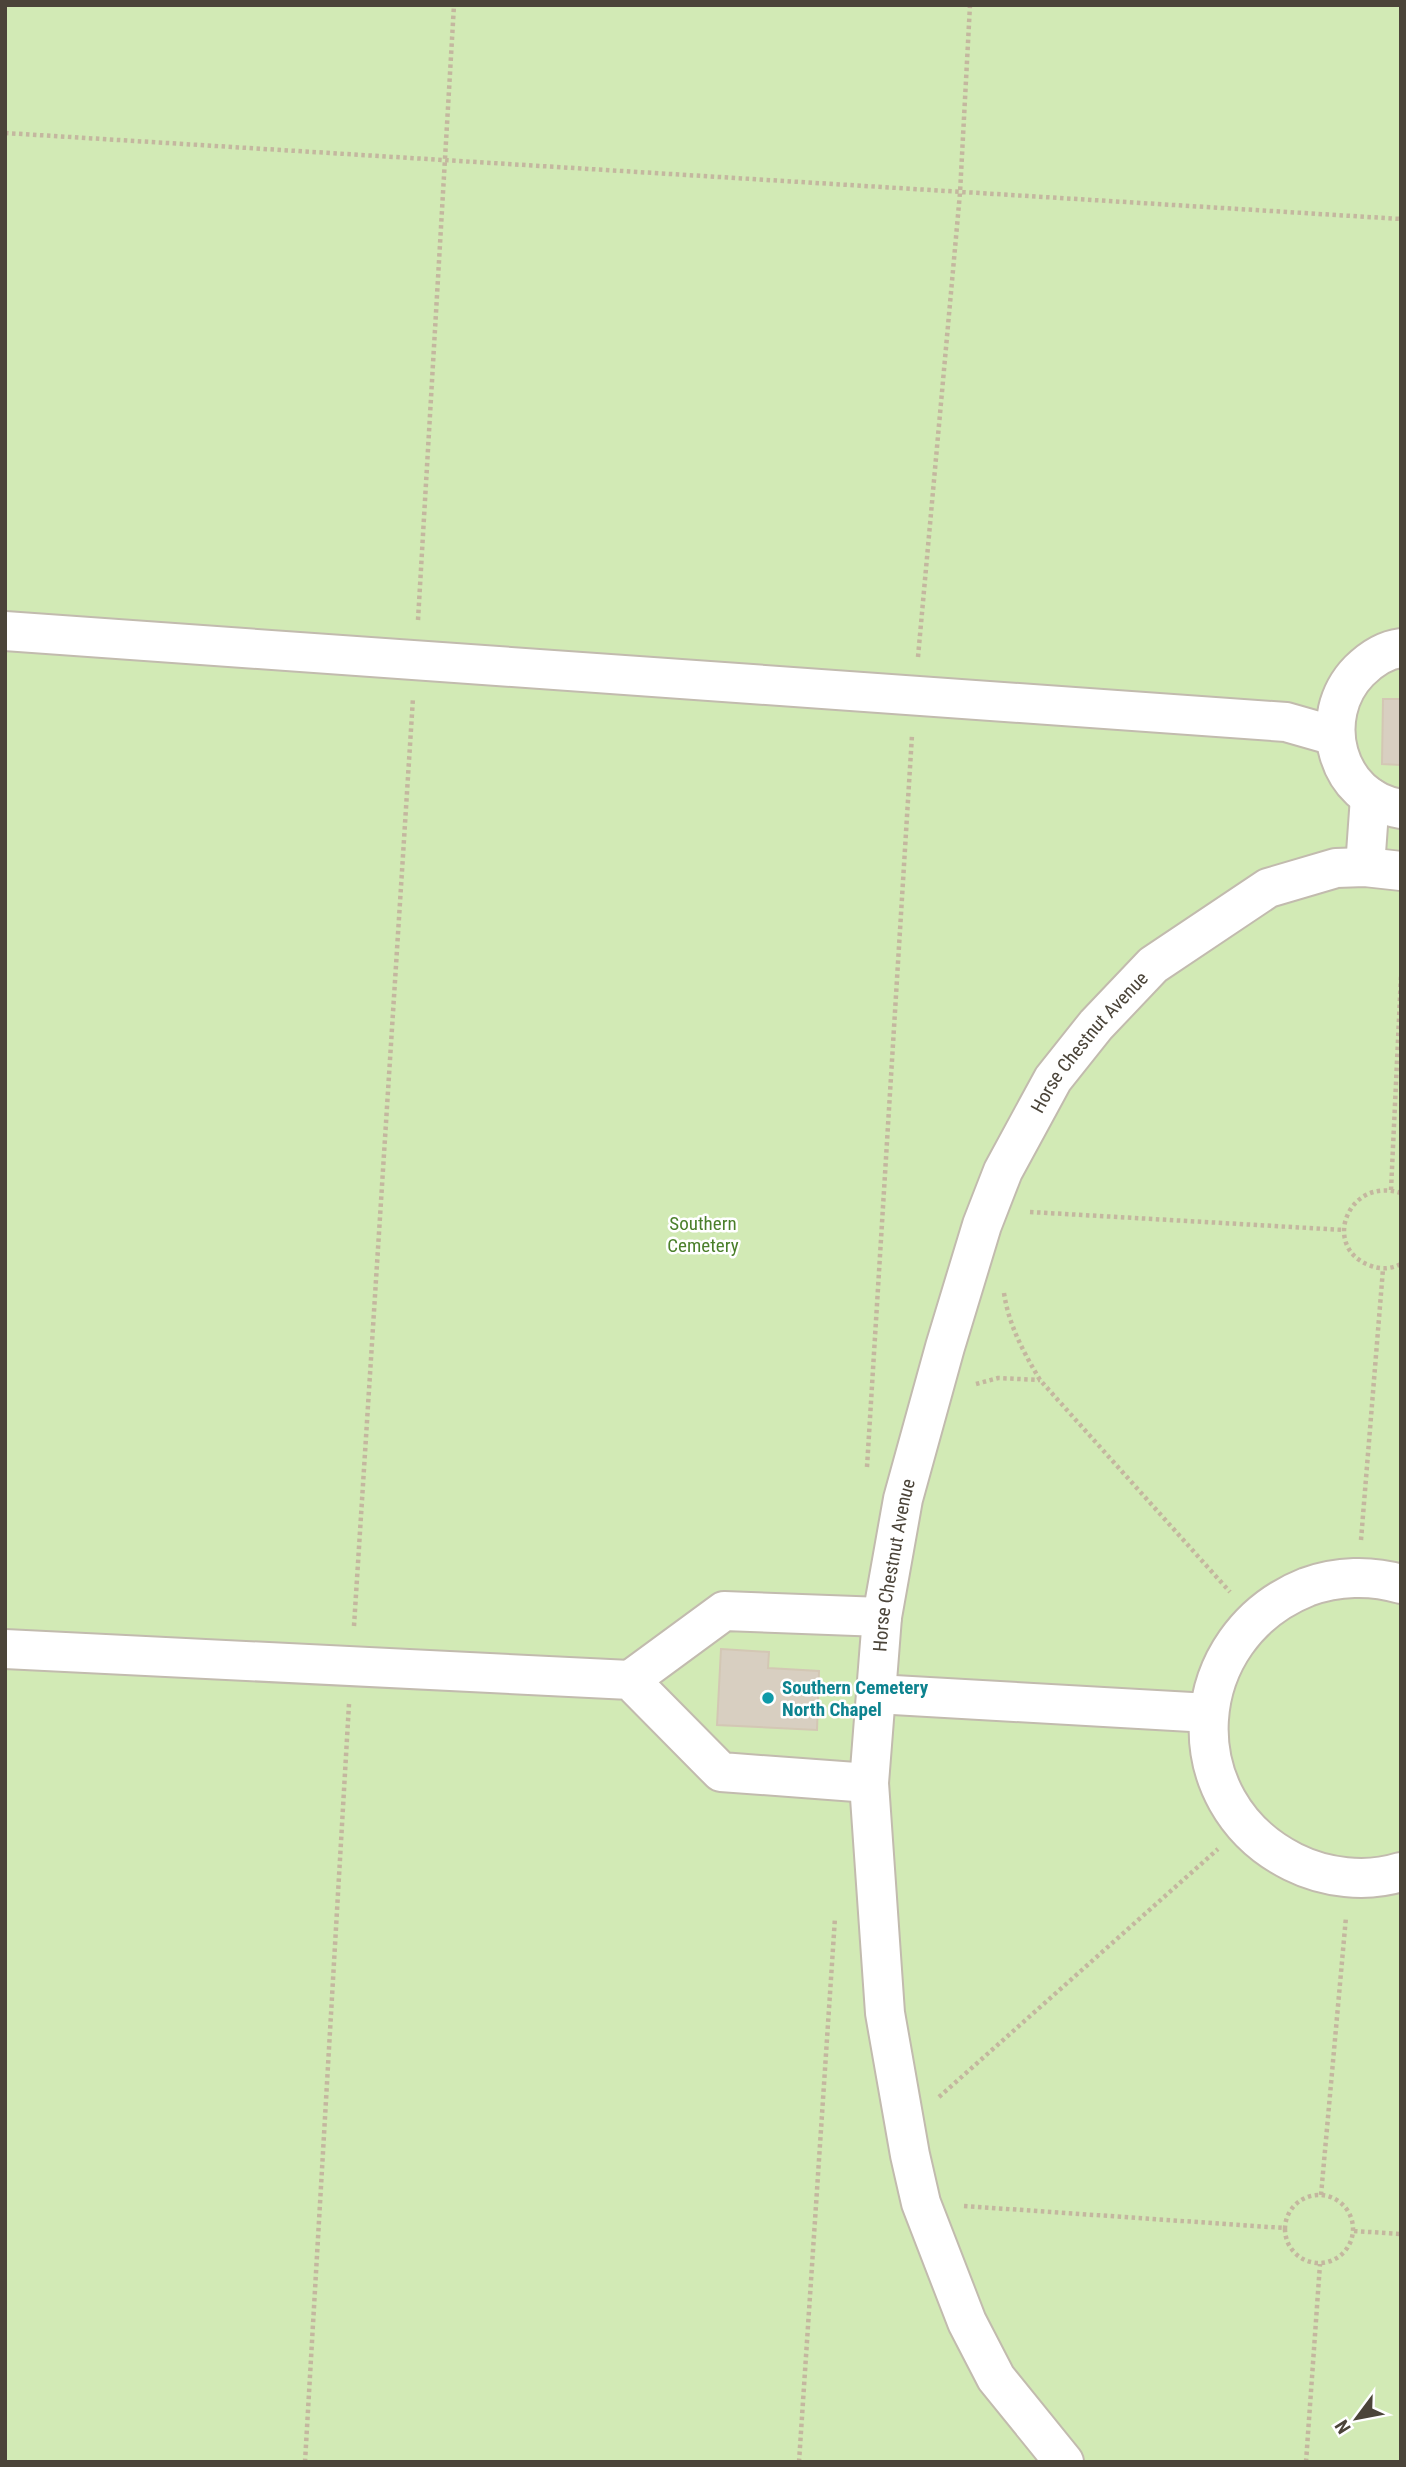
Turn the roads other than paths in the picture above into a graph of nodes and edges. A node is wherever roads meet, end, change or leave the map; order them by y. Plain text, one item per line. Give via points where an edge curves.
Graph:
1 (5, 631) edge
2 (1401, 648) edge
3 (1335, 736) junction
4 (1385, 803) edge
5 (1383, 869) edge
6 (1401, 1584) edge
7 (882, 1617) junction
8 (5, 1649) edge
9 (630, 1680) junction
10 (876, 1694) junction
11 (1209, 1713) junction
12 (869, 1783) junction
13 (1401, 1871) edge
14 (1065, 2462) edge

1 - 3 lane via 1286,722
2 - 3 lane via 1368,661 1348,682 1336,708
3 - 4 lane via 1340,759 1352,780
4 - 5 lane
5 - 7 lane, Horse Chestnut Avenue via 1336,868 1268,888 1217,920 1153,965 1053,1079 1003,1171 975,1248 903,1499
6 - 11 lane via 1358,1577 1321,1582 1285,1596 1254,1619 1232,1647 1216,1678
7 - 9 lane via 724,1611
7 - 10 lane, Horse Chestnut Avenue
8 - 9 lane
9 - 12 lane via 721,1772
10 - 11 lane
10 - 12 lane, Horse Chestnut Avenue
11 - 13 lane via 1215,1773 1227,1800 1244,1825 1274,1853 1310,1871 1350,1878
12 - 14 lane, Horse Chestnut Avenue via 885,2013 921,2203 967,2322 996,2378

